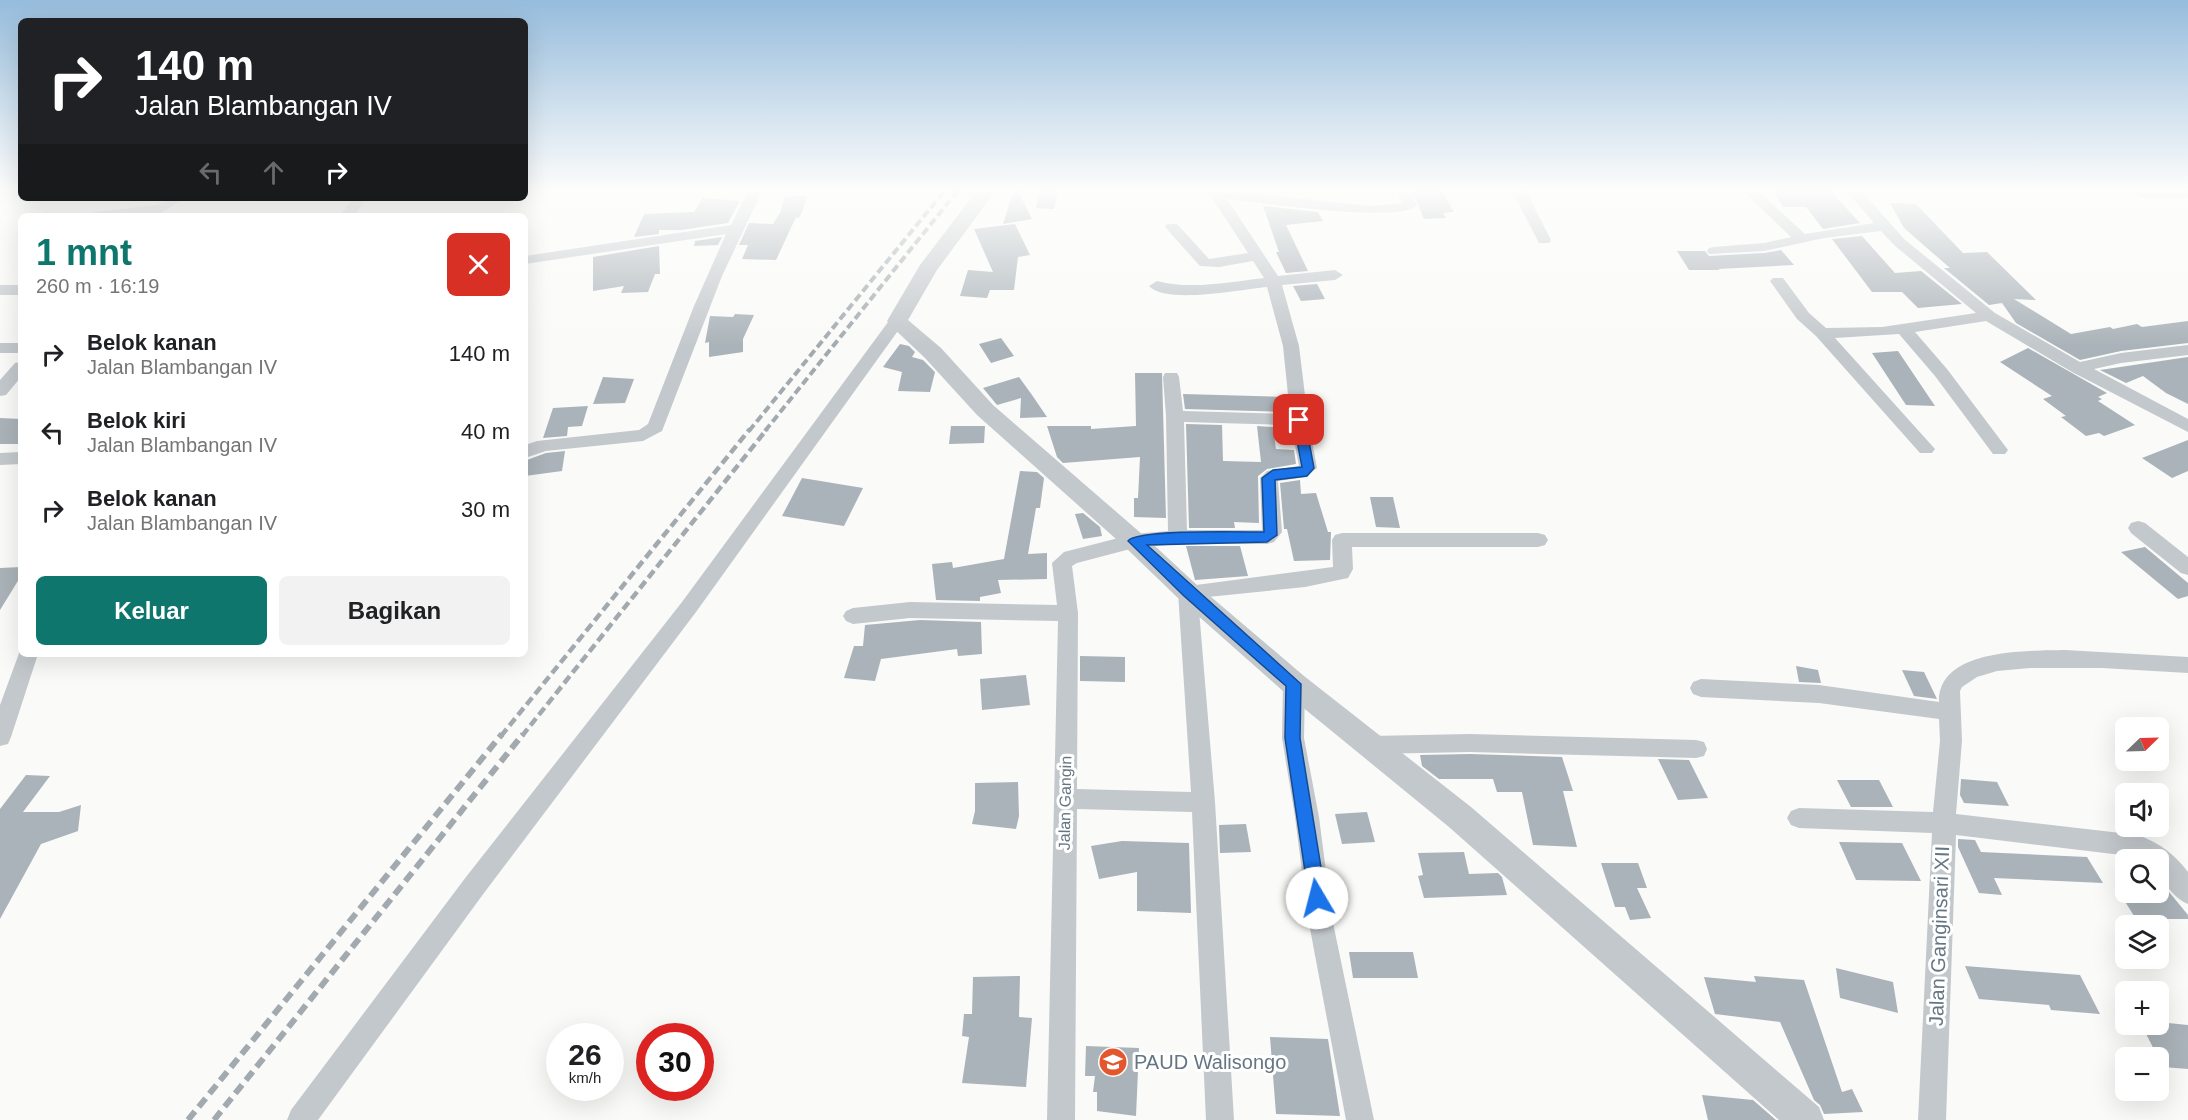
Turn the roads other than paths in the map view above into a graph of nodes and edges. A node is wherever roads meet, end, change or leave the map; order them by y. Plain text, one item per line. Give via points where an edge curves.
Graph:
1 (649, 241) edge
2 (731, 241) edge
3 (950, 241) edge
4 (1185, 241) edge
5 (1246, 241) edge
6 (1789, 241) edge
7 (1900, 241) edge
8 (1714, 251) dead end
9 (1256, 256) junction
10 (528, 260) edge
11 (1335, 275) dead end
12 (1272, 280) junction
13 (1778, 282) dead end
14 (1157, 286) dead end
15 (1989, 316) junction
16 (897, 321) junction
17 (1903, 329) junction
18 (1822, 333) junction
19 (0, 348) edge
20 (18, 348) edge
21 (2188, 350) edge
22 (2078, 368) junction
23 (18, 370) edge
24 (1171, 376) dead end
25 (0, 391) edge
26 (1175, 416) junction
27 (1299, 420) junction
28 (2188, 426) edge
29 (1926, 449) dead end
30 (1999, 450) dead end
31 (528, 451) edge
32 (18, 458) edge
33 (0, 459) edge
34 (2138, 528) dead end
35 (1178, 537) junction
36 (1538, 540) dead end
37 (1134, 541) junction
38 (2188, 568) edge
39 (1188, 592) junction
40 (1068, 613) junction
41 (853, 616) dead end
42 (27, 657) edge
43 (2188, 665) edge
44 (1294, 684) junction
45 (1701, 688) dead end
46 (1950, 712) junction
47 (0, 737) edge
48 (1371, 745) junction
49 (1696, 749) dead end
50 (1065, 799) junction
51 (1203, 802) junction
52 (1799, 818) dead end
53 (1944, 824) junction
54 (2186, 885) edge
55 (301, 1120) edge
56 (1061, 1120) edge
57 (1220, 1120) edge
58 (1360, 1120) edge
59 (1806, 1120) edge
60 (1932, 1120) edge

1 - 10 street
2 - 31 street via 691,330 656,427 643,435 543,445
3 - 16 street
4 - 9 street via 1205,263
5 - 9 street
6 - 8 street via 1764,248
7 - 15 street
9 - 12 street
11 - 12 street
12 - 14 street via 1192,290
12 - 27 street via 1291,346
13 - 18 street via 1803,316
15 - 17 street
15 - 22 street
16 - 37 street via 933,353 985,410
16 - 55 street via 688,608
17 - 18 street
17 - 30 street via 1934,361
18 - 29 street
19 - 20 street
21 - 22 street
22 - 28 street
23 - 25 street
24 - 26 street
26 - 27 street
26 - 35 street
27 - 35 street via 1308,468 1303,473 1269,478 1270,535
32 - 33 street
34 - 38 street
35 - 37 street
36 - 39 street via 1342,540 1341,573
37 - 39 street
37 - 40 street, Jalan Gangin via 1064,560
39 - 44 street
39 - 51 street
40 - 41 street via 910,610
40 - 50 street, Jalan Gangin
42 - 47 street
43 - 46 street via 2083,658 1973,669 1950,686
44 - 48 street
44 - 58 street via 1293,738 1320,918
45 - 46 street via 1819,694
46 - 53 street
48 - 49 street via 1470,743
48 - 59 street via 1460,817
50 - 51 street
50 - 56 street, Jalan Gangin
51 - 57 street
52 - 53 street
53 - 54 street, Jalan Ganginsari XII via 2138,846 2155,854
53 - 60 street, Jalan Ganginsari XII

